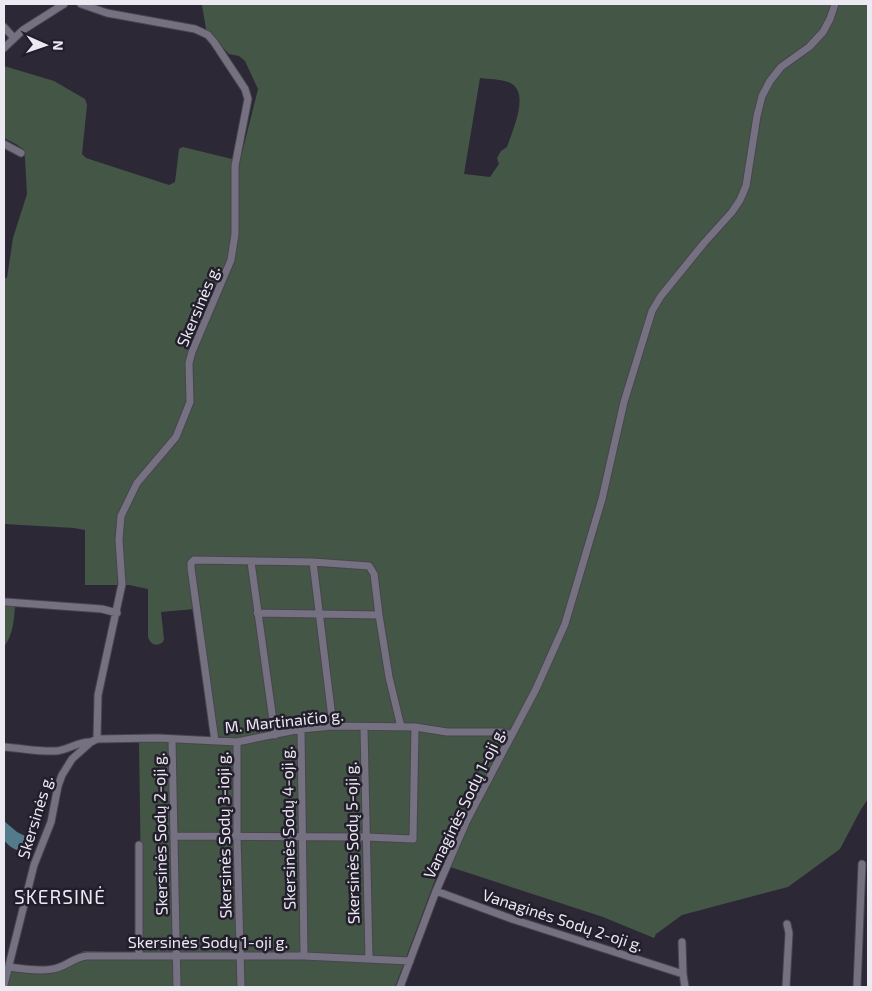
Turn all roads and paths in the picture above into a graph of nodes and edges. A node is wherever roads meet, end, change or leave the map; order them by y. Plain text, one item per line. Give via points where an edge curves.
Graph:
1 (64, 4) edge
2 (81, 4) edge
3 (835, 4) edge
4 (4, 27) edge
5 (14, 38) junction
6 (4, 48) edge
7 (4, 144) edge
8 (22, 153) dead end
9 (251, 562) junction
10 (312, 562) junction
11 (6, 602) dead end
12 (117, 613) junction
13 (257, 613) junction
14 (319, 613) junction
15 (379, 615) junction
16 (333, 726) junction
17 (401, 727) junction
18 (415, 727) junction
19 (364, 728) junction
20 (300, 729) junction
21 (512, 735) junction
22 (275, 736) junction
23 (172, 739) junction
24 (94, 741) junction
25 (215, 741) junction
26 (237, 742) junction
27 (4, 746) edge
28 (174, 836) junction
29 (237, 837) junction
30 (366, 837) junction
31 (302, 838) junction
32 (139, 845) dead end
33 (862, 864) dead end
34 (436, 891) junction
35 (788, 924) dead end
36 (682, 942) dead end
37 (139, 955) junction
38 (176, 955) junction
39 (240, 955) junction
40 (304, 956) junction
41 (369, 958) junction
42 (410, 961) junction
43 (9, 967) junction
44 (683, 974) junction
45 (4, 985) edge
46 (177, 987) edge
47 (241, 987) edge
48 (400, 987) edge
49 (685, 987) edge
50 (786, 987) edge
51 (857, 987) edge

1 - 5 street
2 - 12 street, Skersinės g. via 107,13 185,26 208,35 246,89 248,99 235,166 235,234 230,266 192,352 189,362 190,402 176,437 137,484 121,516 122,584
3 - 21 street, Vanaginės Sodų 1-oji g. via 823,32 781,67 762,96 746,186 740,200 661,296 652,312 624,402 602,499 565,624
4 - 5 street
5 - 6 street
7 - 8 street
9 - 10 street
9 - 13 street
9 - 25 street via 194,560 191,563
10 - 14 street
10 - 15 street via 369,566 374,574
11 - 12 street via 102,609
12 - 24 street, Skersinės g. via 98,695
13 - 14 street
13 - 22 street
14 - 15 street
14 - 16 street
15 - 17 street
16 - 19 street, M. Martinaičio g.
16 - 20 street, M. Martinaičio g.
17 - 18 street, M. Martinaičio g.
17 - 19 street, M. Martinaičio g.
18 - 21 street, M. Martinaičio g.
18 - 30 street via 413,840
19 - 30 street, Skersinės Sodų 5-oji g.
20 - 22 street, M. Martinaičio g.
20 - 31 street, Skersinės Sodų 4-oji g.
21 - 34 street, Vanaginės Sodų 1-oji g. via 467,820
22 - 26 street, M. Martinaičio g.
23 - 24 street, M. Martinaičio g.
23 - 25 street, M. Martinaičio g.
23 - 28 street, Skersinės Sodų 2-oji g.
24 - 27 street, M. Martinaičio g. via 83,741 56,751
24 - 43 street, Skersinės g. via 72,759 62,775 51,822 34,865
25 - 26 street, M. Martinaičio g.
26 - 29 street, Skersinės Sodų 3-ioji g.
28 - 29 street
28 - 38 street, Skersinės Sodų 2-oji g.
29 - 31 street
29 - 39 street, Skersinės Sodų 3-ioji g.
30 - 31 street
30 - 41 street, Skersinės Sodų 5-oji g.
31 - 40 street, Skersinės Sodų 4-oji g.
32 - 37 street
33 - 51 street
34 - 42 street, Vanaginės Sodų 1-oji g.
34 - 44 street, Vanaginės Sodų 2-oji g.
35 - 50 street
36 - 44 street
37 - 38 street, Skersinės Sodų 1-oji g.
37 - 43 street, Skersinės Sodų 1-oji g. via 80,957 53,969
38 - 39 street, Skersinės Sodų 1-oji g.
38 - 46 street, Skersinės Sodų 2-oji g.
39 - 40 street, Skersinės Sodų 1-oji g.
39 - 47 street, Skersinės Sodų 3-ioji g.
40 - 41 street, Skersinės Sodų 1-oji g.
41 - 42 street, Skersinės Sodų 1-oji g.
42 - 48 street, Vanaginės Sodų 1-oji g.
43 - 45 street, Skersinės g.
44 - 49 street

